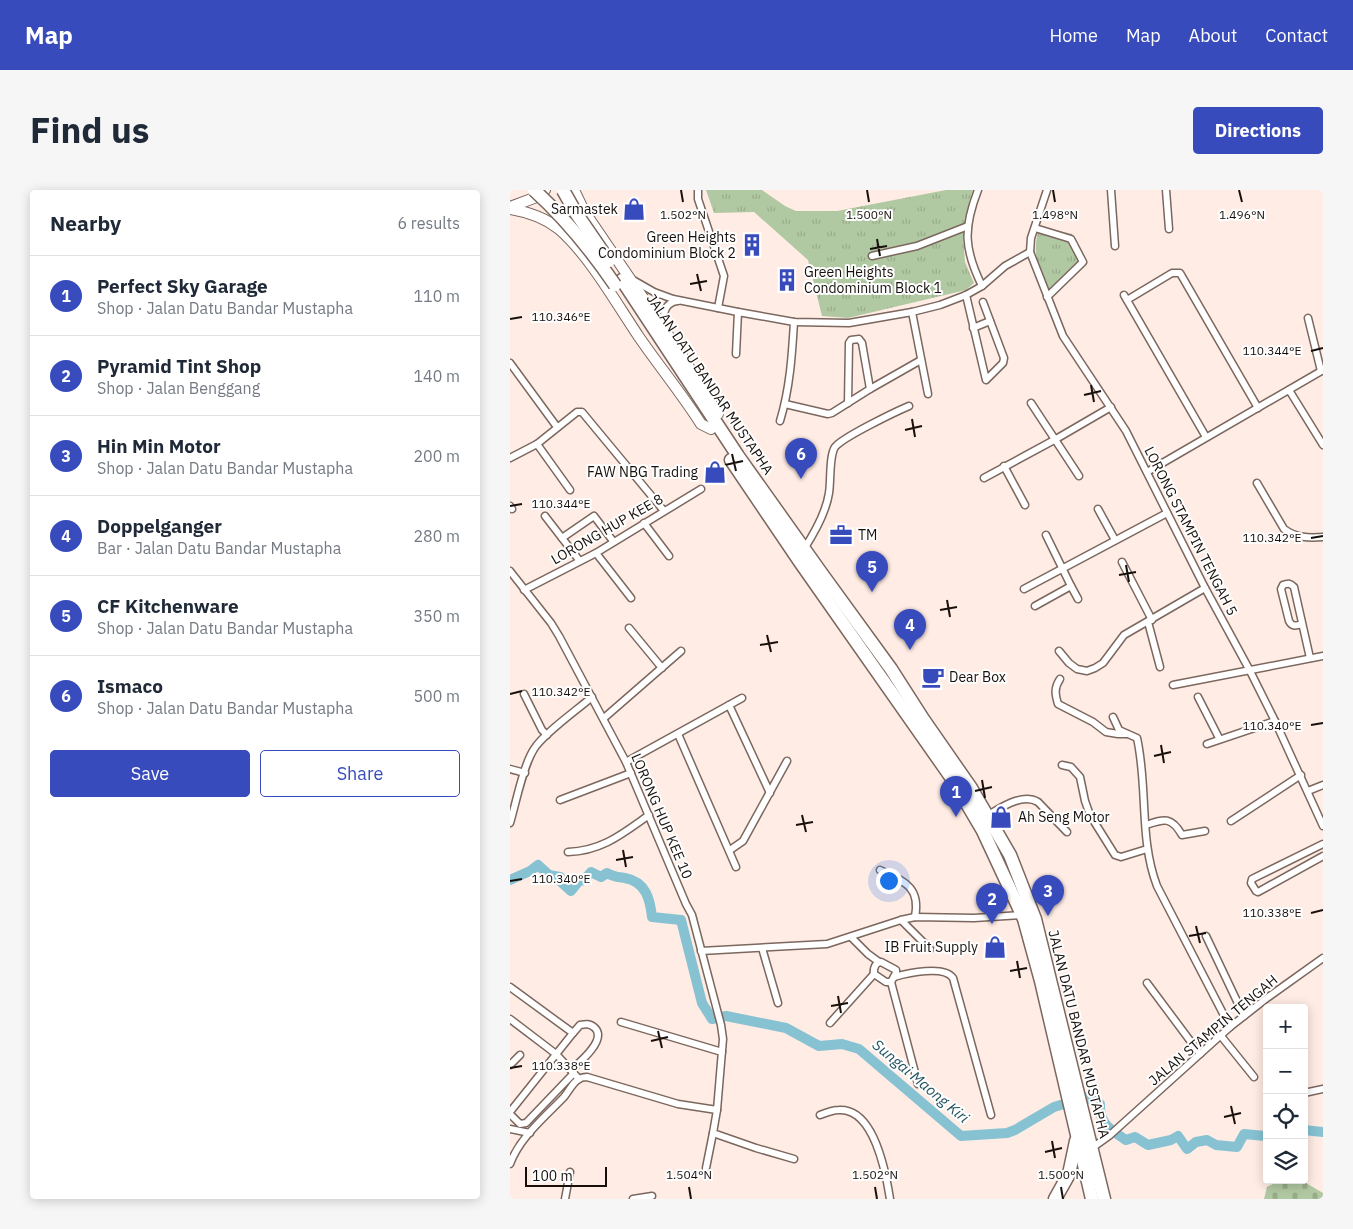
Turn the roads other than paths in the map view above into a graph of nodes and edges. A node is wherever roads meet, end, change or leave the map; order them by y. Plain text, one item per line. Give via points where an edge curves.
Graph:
1 (534, 190) edge
2 (545, 190) edge
3 (563, 190) edge
4 (574, 190) edge
5 (698, 190) edge
6 (978, 190) edge
7 (1047, 190) edge
8 (1111, 190) edge
9 (1166, 190) edge
10 (582, 206) junction
11 (510, 208) edge
12 (968, 226) junction
13 (1035, 228) junction
14 (1169, 229) dead end
15 (561, 232) junction
16 (1115, 246) dead end
17 (1030, 252) junction
18 (872, 256) dead end
19 (622, 281) junction
20 (982, 286) junction
21 (966, 295) junction
22 (1047, 297) junction
23 (681, 301) junction
24 (983, 302) dead end
25 (718, 308) junction
26 (738, 312) junction
27 (912, 312) junction
28 (1308, 318) dead end
29 (990, 321) junction
30 (794, 322) junction
31 (974, 328) junction
32 (669, 335) junction
33 (736, 354) dead end
34 (921, 360) junction
35 (511, 367) edge
36 (1322, 370) edge
37 (870, 389) junction
38 (1289, 390) junction
39 (928, 394) dead end
40 (848, 403) junction
41 (1031, 403) dead end
42 (785, 404) junction
43 (909, 406) dead end
44 (1111, 407) junction
45 (1258, 408) junction
46 (780, 421) dead end
47 (714, 427) junction
48 (557, 428) junction
49 (1206, 437) junction
50 (1056, 439) junction
51 (537, 444) junction
52 (1323, 445) edge
53 (510, 458) edge
54 (1004, 466) junction
55 (1147, 472) junction
56 (1079, 476) dead end
57 (984, 478) dead end
58 (1257, 484) dead end
59 (702, 489) dead end
60 (570, 490) dead end
61 (1025, 505) dead end
62 (1098, 509) dead end
63 (664, 511) junction
64 (1167, 513) junction
65 (545, 516) dead end
66 (644, 524) junction
67 (1046, 535) dead end
68 (1323, 537) edge
69 (562, 538) junction
70 (1115, 540) junction
71 (613, 541) junction
72 (804, 549) junction
73 (596, 553) junction
74 (669, 556) dead end
75 (579, 560) junction
76 (1122, 562) dead end
77 (1062, 568) junction
78 (510, 571) edge
79 (1071, 586) junction
80 (1205, 588) junction
81 (1024, 589) dead end
82 (524, 590) junction
83 (631, 598) dead end
84 (1078, 599) dead end
85 (1035, 606) dead end
86 (1150, 621) junction
87 (1302, 624) junction
88 (629, 628) dead end
89 (869, 638) junction
90 (682, 651) dead end
91 (1059, 652) dead end
92 (1323, 656) edge
93 (1310, 658) junction
94 (870, 660) junction
95 (1160, 667) dead end
96 (662, 668) junction
97 (1249, 669) junction
98 (1060, 679) dead end
99 (1174, 685) dead end
100 (524, 694) dead end
101 (592, 697) junction
102 (1198, 697) dead end
103 (742, 698) dead end
104 (729, 705) junction
105 (1113, 717) dead end
106 (604, 718) junction
107 (1275, 721) junction
108 (1129, 733) junction
109 (678, 734) junction
110 (547, 735) junction
111 (1219, 738) junction
112 (1207, 744) dead end
113 (626, 762) junction
114 (787, 762) dead end
115 (1062, 766) dead end
116 (510, 768) edge
117 (525, 773) junction
118 (631, 774) junction
119 (1301, 775) junction
120 (1323, 785) edge
121 (1308, 791) junction
122 (770, 793) junction
123 (560, 800) dead end
124 (988, 815) junction
125 (649, 816) junction
126 (1231, 821) dead end
127 (510, 823) edge
128 (1146, 825) junction
129 (1323, 826) edge
130 (1205, 831) dead end
131 (1067, 832) dead end
132 (1323, 844) edge
133 (1147, 849) junction
134 (730, 850) junction
135 (568, 852) dead end
136 (1323, 856) edge
137 (736, 867) dead end
138 (880, 870) dead end
139 (1022, 915) junction
140 (915, 917) junction
141 (901, 920) junction
142 (1206, 936) dead end
143 (851, 937) junction
144 (762, 948) junction
145 (930, 949) dead end
146 (701, 950) junction
147 (1323, 958) edge
148 (877, 964) junction
149 (896, 969) junction
150 (909, 973) junction
151 (874, 974) junction
152 (892, 979) junction
153 (1147, 983) dead end
154 (510, 987) edge
155 (778, 1003) dead end
156 (1244, 1016) junction
157 (510, 1019) edge
158 (621, 1022) dead end
159 (830, 1023) dead end
160 (1230, 1027) junction
161 (572, 1033) junction
162 (1220, 1036) junction
163 (722, 1052) junction
164 (556, 1054) junction
165 (1200, 1054) junction
166 (520, 1055) dead end
167 (510, 1066) edge
168 (574, 1074) junction
169 (1254, 1077) dead end
170 (918, 1084) dead end
171 (1323, 1090) edge
172 (1308, 1092) edge
173 (1074, 1101) junction
174 (717, 1110) junction
175 (510, 1113) edge
176 (991, 1114) dead end
177 (820, 1115) dead end
178 (530, 1118) junction
179 (537, 1124) junction
180 (510, 1130) edge
181 (530, 1133) junction
182 (714, 1133) junction
183 (1077, 1136) junction
184 (1092, 1148) junction
185 (794, 1159) dead end
186 (510, 1164) edge
187 (706, 1168) dead end
188 (570, 1172) dead end
189 (652, 1196) dead end
190 (1099, 1198) edge
191 (565, 1199) edge
192 (633, 1199) edge
193 (890, 1199) edge
194 (1055, 1199) edge

1 - 19 highway, bridge
2 - 11 main road
3 - 19 highway, bridge
4 - 10 main road
5 - 25 street via 698,199 724,276
6 - 12 street
7 - 13 street
8 - 16 street
9 - 14 street
10 - 15 main road via 572,202 559,209 557,217
10 - 19 main road
11 - 15 main road via 535,215
12 - 18 street via 917,246
12 - 20 street via 970,257
13 - 17 street
13 - 22 street via 1071,239 1083,262
15 - 47 main road via 599,277 701,424
17 - 20 street via 1005,266
17 - 22 street, LORONG STAMPIN TENGAH 5
19 - 23 street
19 - 32 main road
19 - 47 highway, JALAN DATU BANDAR MUSTAPHA
20 - 21 street
21 - 27 street
21 - 31 street
22 - 44 street, LORONG STAMPIN TENGAH 5 via 1063,336
23 - 25 street
23 - 32 street via 673,301 664,312
24 - 29 street
25 - 26 street
26 - 30 street
26 - 33 street
27 - 30 street via 848,323
27 - 34 street
28 - 36 street
29 - 31 street
29 - 31 street via 1004,360 988,380 985,379
30 - 42 street
32 - 47 main road via 718,414
34 - 37 street
34 - 39 street
35 - 48 street
36 - 38 street
37 - 40 street
37 - 40 street via 862,343 859,339 851,340
38 - 45 street
38 - 52 street
40 - 42 street via 837,412 828,414
41 - 50 street
42 - 46 street
43 - 72 street via 835,447 826,506
44 - 50 street
44 - 55 street, LORONG STAMPIN TENGAH 5
45 - 49 street
45 - 49 street via 1180,273 1172,273 1125,297
47 - 72 highway, JALAN DATU BANDAR MUSTAPHA
47 - 94 highway, JALAN DATU BANDAR MUSTAPHA via 800,562
48 - 51 street
48 - 63 street via 577,412 582,412
49 - 55 street
50 - 54 street
50 - 56 street
51 - 53 street
51 - 60 street
54 - 57 street
54 - 61 street
55 - 64 street, LORONG STAMPIN TENGAH 5
58 - 68 street via 1284,529 1302,537
59 - 63 street, LORONG HUP KEE 8
62 - 70 street
63 - 66 street, LORONG HUP KEE 8
64 - 70 street
64 - 80 street, LORONG STAMPIN TENGAH 5
65 - 69 street
66 - 71 street, LORONG HUP KEE 8
66 - 74 street
67 - 77 street
69 - 71 street via 594,516
69 - 75 street
70 - 77 street
71 - 73 street, LORONG HUP KEE 8
72 - 89 highway, JALAN DATU BANDAR MUSTAPHA
73 - 75 street, LORONG HUP KEE 8
73 - 83 street
75 - 82 street, LORONG HUP KEE 8
76 - 86 street
77 - 79 street
77 - 81 street
78 - 82 street, LORONG HUP KEE 10
79 - 84 street
79 - 85 street
80 - 86 street
80 - 97 street, LORONG STAMPIN TENGAH 5
82 - 101 street, LORONG HUP KEE 10 via 551,623
86 - 91 street via 1124,635 1103,663 1087,671 1077,669
86 - 95 street
87 - 87 street via 1294,587 1286,583 1281,589 1288,621 1295,626
87 - 93 street
88 - 96 street
89 - 94 main road via 875,652
89 - 124 highway, JALAN DATU BANDAR MUSTAPHA
90 - 96 street
92 - 93 street
93 - 97 street
94 - 139 highway, JALAN DATU BANDAR MUSTAPHA via 953,780 983,831
96 - 106 street
97 - 99 street
97 - 107 street, LORONG STAMPIN TENGAH 5
98 - 108 street via 1055,694 1058,704 1106,732
100 - 110 street
101 - 106 street, LORONG HUP KEE 10
101 - 110 street
102 - 111 street
103 - 104 street
104 - 109 street
104 - 122 street
105 - 108 street via 1119,730
106 - 113 street, LORONG HUP KEE 10
107 - 111 street
107 - 119 street, LORONG STAMPIN TENGAH 5
108 - 128 street via 1137,738 1139,745
109 - 113 street
109 - 134 street
110 - 117 street via 534,749
111 - 112 street
113 - 118 street, LORONG HUP KEE 10
114 - 122 street
115 - 133 street via 1071,767 1080,777 1090,815 1114,854 1121,857
116 - 117 street
117 - 127 street
118 - 123 street
118 - 125 street, LORONG HUP KEE 10
119 - 121 street, LORONG STAMPIN TENGAH 5
119 - 126 street
120 - 121 street
121 - 129 street, LORONG STAMPIN TENGAH 5
122 - 134 street via 744,841
124 - 131 street via 1013,801 1034,799
124 - 173 highway, JALAN DATU BANDAR MUSTAPHA via 1010,855 1035,919
125 - 135 street via 598,848
125 - 146 street, LORONG HUP KEE 10 via 692,915
128 - 130 street via 1163,820 1170,821 1182,835
128 - 133 street
132 - 136 street via 1252,878 1251,883 1258,892
133 - 160 street via 1156,886
134 - 137 street
138 - 140 street via 907,883 916,898
139 - 140 street
139 - 173 highway, JALAN DATU BANDAR MUSTAPHA
140 - 141 street
141 - 143 street
141 - 145 street
142 - 156 street
143 - 144 street via 819,945
143 - 148 street
144 - 146 street
144 - 155 street
146 - 163 street, LORONG HUP KEE 10 via 721,1025
147 - 156 street, JALAN STAMPIN TENGAH
148 - 149 street via 883,962
148 - 151 street
149 - 150 street
149 - 152 street
150 - 152 street
150 - 176 street via 944,971 954,978
151 - 152 street via 886,982
151 - 159 street
152 - 170 street
153 - 165 street
154 - 161 street
156 - 160 street, JALAN STAMPIN TENGAH
157 - 164 street
158 - 163 street
160 - 162 street, JALAN STAMPIN TENGAH
161 - 164 street
161 - 168 street via 580,1025 589,1024 598,1036
162 - 165 street, JALAN STAMPIN TENGAH
162 - 169 street
163 - 174 street, LORONG HUP KEE 10
164 - 168 street
164 - 175 street
165 - 184 street, JALAN STAMPIN TENGAH
166 - 167 street
168 - 174 street via 678,1104
168 - 178 street
168 - 179 street via 566,1095
171 - 172 street
173 - 183 highway, JALAN DATU BANDAR MUSTAPHA
173 - 184 highway, JALAN DATU BANDAR MUSTAPHA
174 - 182 street, LORONG HUP KEE 10
175 - 178 street via 520,1124
177 - 193 street via 839,1110 850,1112 867,1124 880,1156
178 - 179 street
179 - 181 street
180 - 181 street
181 - 186 street
182 - 185 street
182 - 187 street, LORONG HUP KEE 10
183 - 190 highway, JALAN DATU BANDAR MUSTAPHA
183 - 194 highway via 1069,1174
184 - 190 highway, JALAN DATU BANDAR MUSTAPHA
188 - 191 street
189 - 192 street

